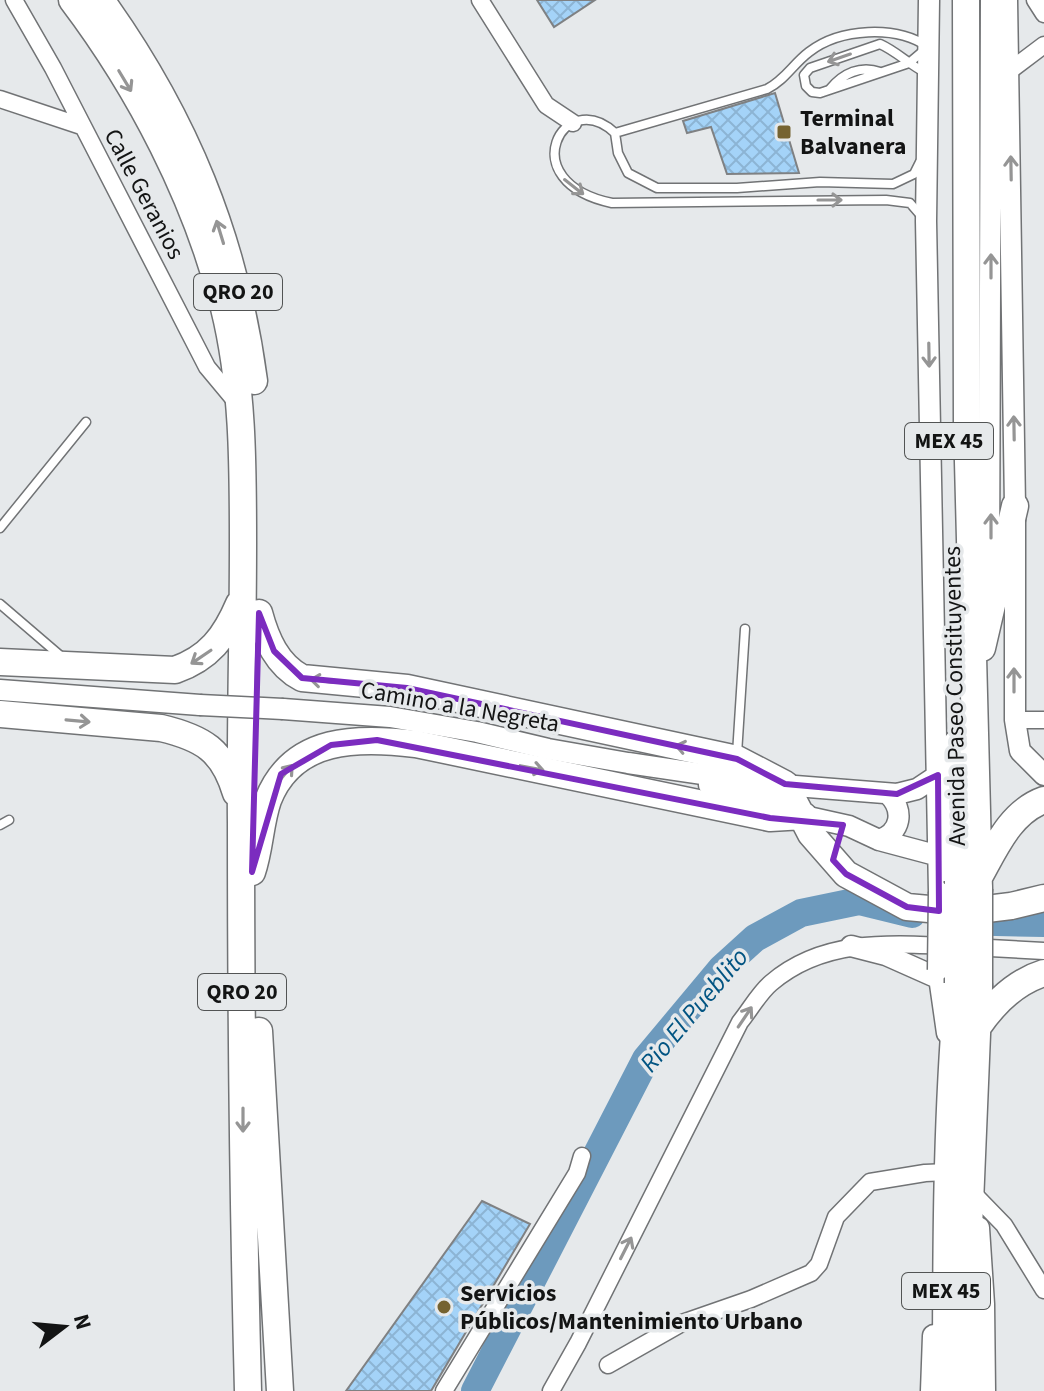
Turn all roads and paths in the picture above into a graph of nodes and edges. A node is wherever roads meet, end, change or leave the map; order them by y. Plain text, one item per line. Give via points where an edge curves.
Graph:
1 (14, 0) edge
2 (480, 0) edge
3 (949, 0) edge
4 (966, 0) edge
5 (991, 0) edge
6 (1007, 0) edge
7 (1035, 0) edge
8 (93, 3) edge
9 (929, 10) edge
10 (1044, 14) edge
11 (904, 35) junction
12 (1044, 45) edge
13 (928, 47) junction
14 (909, 63) junction
15 (927, 74) junction
16 (1000, 78) junction
17 (0, 99) edge
18 (573, 123) junction
19 (81, 126) junction
20 (615, 133) junction
21 (928, 143) junction
22 (926, 221) junction
23 (239, 405) junction
24 (86, 422) dead end
25 (1015, 506) junction
26 (0, 528) edge
27 (251, 603) junction
28 (0, 604) edge
29 (745, 629) dead end
30 (986, 632) junction
31 (0, 662) edge
32 (71, 666) junction
33 (0, 690) edge
34 (973, 690) junction
35 (0, 714) edge
36 (1015, 720) junction
37 (1044, 720) edge
38 (737, 759) junction
39 (628, 763) junction
40 (938, 775) junction
41 (1044, 775) edge
42 (785, 784) junction
43 (888, 794) junction
44 (1044, 800) edge
45 (804, 816) junction
46 (9, 820) dead end
47 (240, 820) junction
48 (0, 825) edge
49 (849, 826) junction
50 (879, 840) junction
51 (939, 856) junction
52 (833, 860) junction
53 (252, 872) junction
54 (964, 885) junction
55 (1044, 898) edge
56 (851, 946) junction
57 (1044, 951) edge
58 (1044, 973) edge
59 (954, 979) junction
60 (977, 1028) junction
61 (265, 1152) junction
62 (582, 1156) dead end
63 (955, 1185) junction
64 (244, 1240) junction
65 (1044, 1290) edge
66 (608, 1365) dead end
67 (237, 1391) edge
68 (248, 1391) edge
69 (269, 1391) edge
70 (280, 1391) edge
71 (444, 1391) edge
72 (551, 1391) edge
73 (932, 1391) edge
74 (946, 1391) edge
75 (966, 1391) edge
76 (984, 1391) edge

1 - 19 street, Calle Geranios
2 - 18 street via 546,105
3 - 54 highway, Avenida Paseo Constituyentes / MEX 45 via 949,424
4 - 34 highway, Avenida Paseo Constituyentes / MEX 45
5 - 16 street
6 - 16 street
7 - 10 street
8 -> 23 highway, QRO 20 via 204,243 224,309
27 -> 8 highway, QRO 20 via 258,413 235,277 167,100 137,51
9 - 11 lane via 919,29
9 - 13 street
11 - 13 lane
11 - 20 lane via 872,33 824,42 767,89
12 - 16 street
13 - 14 lane
13 - 15 street
14 -> 14 lane via 880,44 810,68 804,75 812,92 829,90 840,77 867,68 880,72
14 - 15 lane
15 - 21 street
25 -> 16 street
30 -> 16 street
17 - 19 street
18 - 20 lane via 598,120
18 -> 22 lane via 555,142 558,169 574,189 601,201 886,200 910,203
19 - 23 street, Calle Geranios via 207,367
20 - 21 lane via 628,173 657,188 893,184 914,174
21 - 22 street
22 -> 40 street
23 - 27 highway, QRO 20
24 - 26 lane
25 - 30 highway
36 -> 25 street
27 -> 32 highway via 216,646 175,670
38 -> 27 highway via 407,688 302,678 274,651
27 - 47 highway, QRO 20
27 - 53 highway, QRO 20
28 - 32 lane
29 - 38 lane
30 - 34 highway
31 - 32 highway
33 - 39 street, Camino a la Negreta, bridge via 390,717
34 - 54 highway, Avenida Paseo Constituyentes / MEX 45
35 -> 47 highway via 161,728 202,741 221,759 231,779
36 - 37 street
36 - 41 street via 1020,751
38 - 42 highway
39 - 42 street, Camino a la Negreta
39 - 45 street, Camino a la Negreta via 762,799
40 - 43 street, Camino a la Negreta via 909,792
40 - 51 street
42 - 43 street, Camino a la Negreta
42 - 45 highway
43 - 50 street via 897,805 899,820 891,835
44 - 54 highway via 1022,813
45 - 49 street, Camino a la Negreta
45 - 52 highway via 811,834
53 -> 45 highway via 264,816 281,774 314,751 361,739 416,744 770,818
46 - 48 lane
47 -> 64 highway, QRO 20
49 - 50 street, Camino a la Negreta
49 - 52 street via 836,842
50 - 51 street, Camino a la Negreta
51 - 54 street
52 - 55 highway via 854,880 907,907 962,912
53 - 61 highway, QRO 20
54 - 59 highway, Avenida Paseo Constituyentes / MEX 45, bridge
54 - 59 street, bridge
56 - 57 street
56 - 59 street
72 -> 56 street via 740,1022 768,985 792,967
58 - 60 highway via 1013,989
59 - 60 highway, Avenida Paseo Constituyentes / MEX 45
59 - 63 highway, Avenida Paseo Constituyentes / MEX 45
60 - 63 highway, Avenida Paseo Constituyentes / MEX 45
61 - 69 highway, QRO 20
61 - 70 highway
62 - 71 street via 577,1173
63 - 65 street via 1004,1225
63 - 66 street via 925,1173 870,1182 836,1217 811,1273 682,1323
63 - 73 main road via 941,1209
63 - 74 highway, Avenida Paseo Constituyentes / MEX 45
63 - 75 highway, Avenida Paseo Constituyentes / MEX 45 via 968,1252
63 - 76 main road via 978,1222
64 - 67 highway
64 - 68 highway, QRO 20

